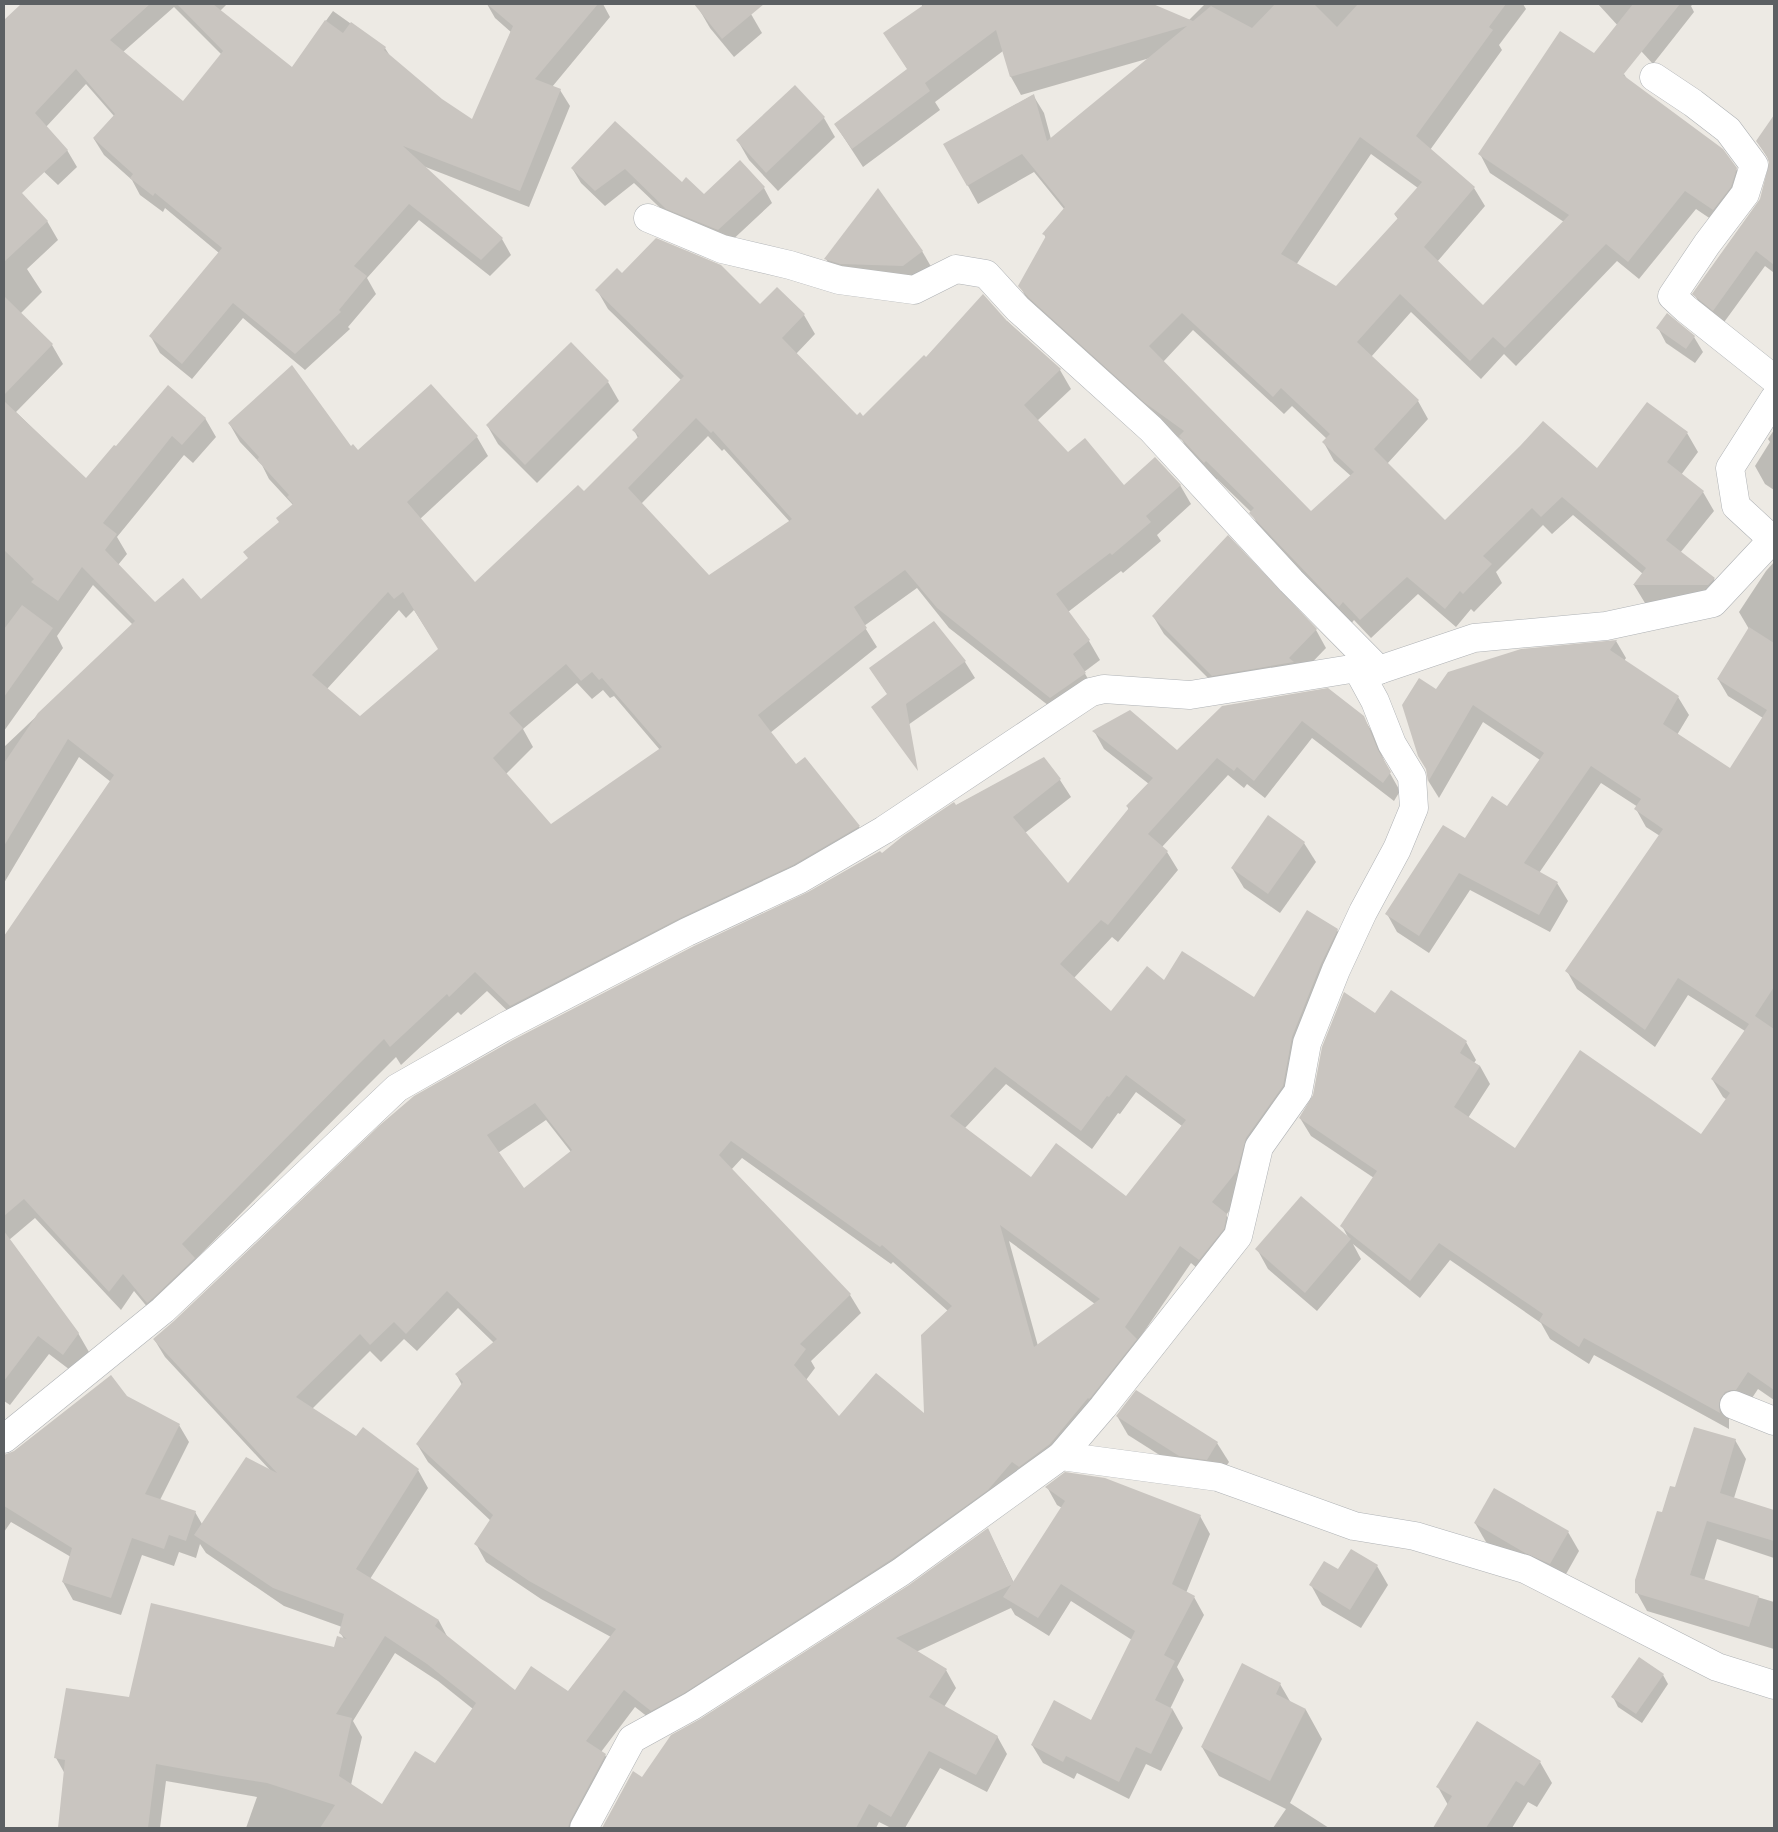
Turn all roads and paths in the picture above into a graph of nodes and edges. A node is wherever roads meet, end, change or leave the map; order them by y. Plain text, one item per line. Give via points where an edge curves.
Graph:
1 (1654, 77) dead end
2 (648, 218) dead end
3 (1774, 379) edge
4 (1774, 399) edge
5 (1773, 541) edge
6 (1368, 669) junction
7 (1734, 1405) dead end
8 (1774, 1421) edge
9 (4, 1439) edge
10 (1061, 1456) junction
11 (1774, 1685) edge
12 (584, 1828) edge

1 - 3 street via 1728,130 1754,165 1745,194 1672,296
2 - 6 street via 722,249 840,280 914,290 956,269 986,274 1018,310 1150,429
4 - 5 street via 1730,468 1736,506
5 - 6 street via 1713,603 1606,626 1474,638
6 - 9 street via 1190,695 1104,689 1091,692 884,830 800,879 687,932 506,1026 398,1088 163,1310
6 - 10 street via 1374,701 1392,744 1412,777 1414,808 1336,970 1307,1043 1298,1092 1259,1147 1238,1236
7 - 8 street
10 - 11 street via 1218,1477 1354,1526 1415,1536 1526,1569 1717,1667
10 - 12 street via 901,1572 692,1706 632,1739

